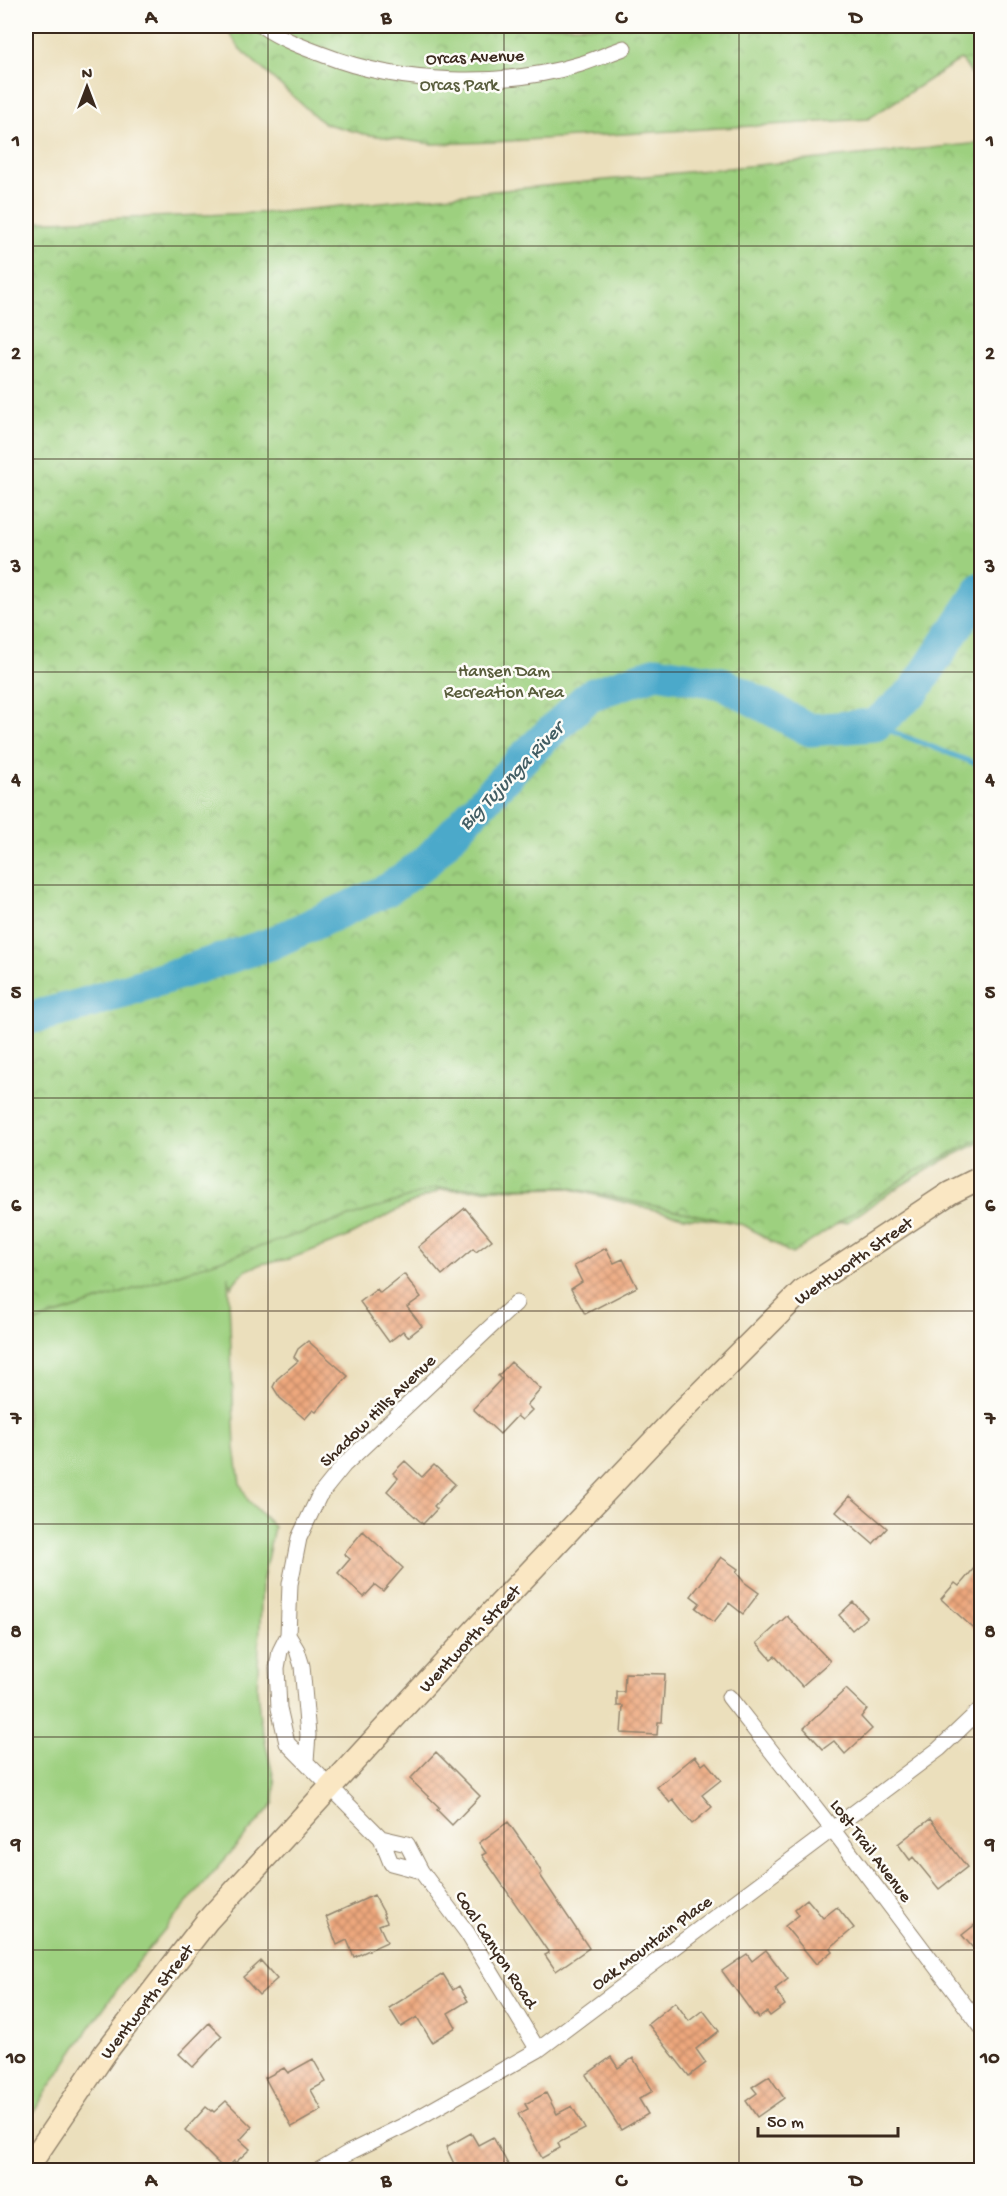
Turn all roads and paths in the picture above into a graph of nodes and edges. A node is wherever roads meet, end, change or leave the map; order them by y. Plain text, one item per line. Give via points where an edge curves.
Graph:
1 (262, 26) edge
2 (624, 48) dead end
3 (981, 1177) edge
4 (516, 1303) dead end
5 (288, 1635) junction
6 (303, 1689) junction
7 (278, 1691) junction
8 (729, 1697) dead end
9 (981, 1708) edge
10 (306, 1761) junction
11 (331, 1786) junction
12 (833, 1830) junction
13 (381, 1838) junction
14 (421, 1871) junction
15 (981, 2028) edge
16 (538, 2050) junction
17 (26, 2170) edge
18 (319, 2170) edge

1 - 2 street, Orcas Avenue via 340,62 433,80 549,71
3 - 11 main road, Wentworth Street via 950,1193 802,1292 679,1414
4 - 5 street, Shadow Hills Avenue via 345,1465 319,1496 299,1538 290,1584
5 - 6 street, Shadow Hills Avenue via 302,1666
5 - 7 street, Shadow Hills Avenue via 280,1651
6 - 7 street via 290,1682
6 - 10 street, Shadow Hills Avenue via 308,1735
7 - 10 street, Shadow Hills Avenue via 287,1743
8 - 12 street, Lost Trail Avenue
9 - 12 street, Oak Mountain Place via 939,1749
10 - 11 street, Shadow Hills Avenue
11 - 13 street, Coal Canyon Road
11 - 17 main road, Wentworth Street via 207,1921 105,2053
12 - 15 street, Lost Trail Avenue
12 - 16 street, Oak Mountain Place
13 - 14 street, Coal Canyon Road via 407,1844
13 - 14 street, Coal Canyon Road via 391,1863
14 - 16 street, Coal Canyon Road via 468,1934
16 - 18 street, Oak Mountain Place

